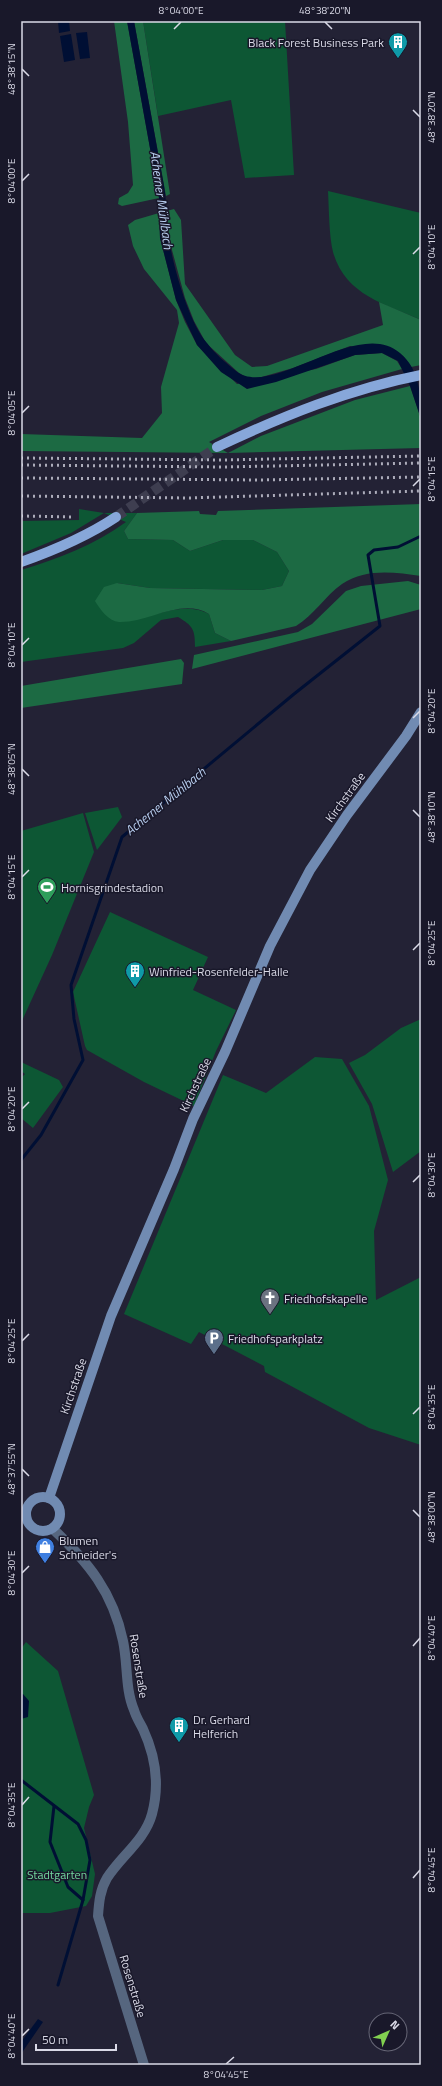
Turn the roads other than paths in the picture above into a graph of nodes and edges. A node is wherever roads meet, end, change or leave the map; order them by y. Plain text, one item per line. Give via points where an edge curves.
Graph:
1 (421, 375) edge
2 (217, 448) tunnel mouth
3 (116, 517) tunnel mouth
4 (21, 562) edge
5 (421, 712) edge
6 (49, 1498) junction
7 (24, 1520) edge
8 (53, 1528) junction
9 (144, 2065) edge

1 - 2 main road via 339,396 277,419
3 - 4 main road via 96,531 60,549
5 - 6 main road, Kirchstraße via 310,870 270,946 193,1119 174,1170 111,1316
6 - 7 main road via 37,1498 30,1503
6 - 8 main road via 57,1504 60,1512 59,1522
7 - 8 main road via 40,1531
8 - 9 street, Rosenstraße via 86,1561 97,1576 114,1611 123,1642 133,1710 154,1758 155,1798 148,1826 107,1879 100,1894 98,1916

